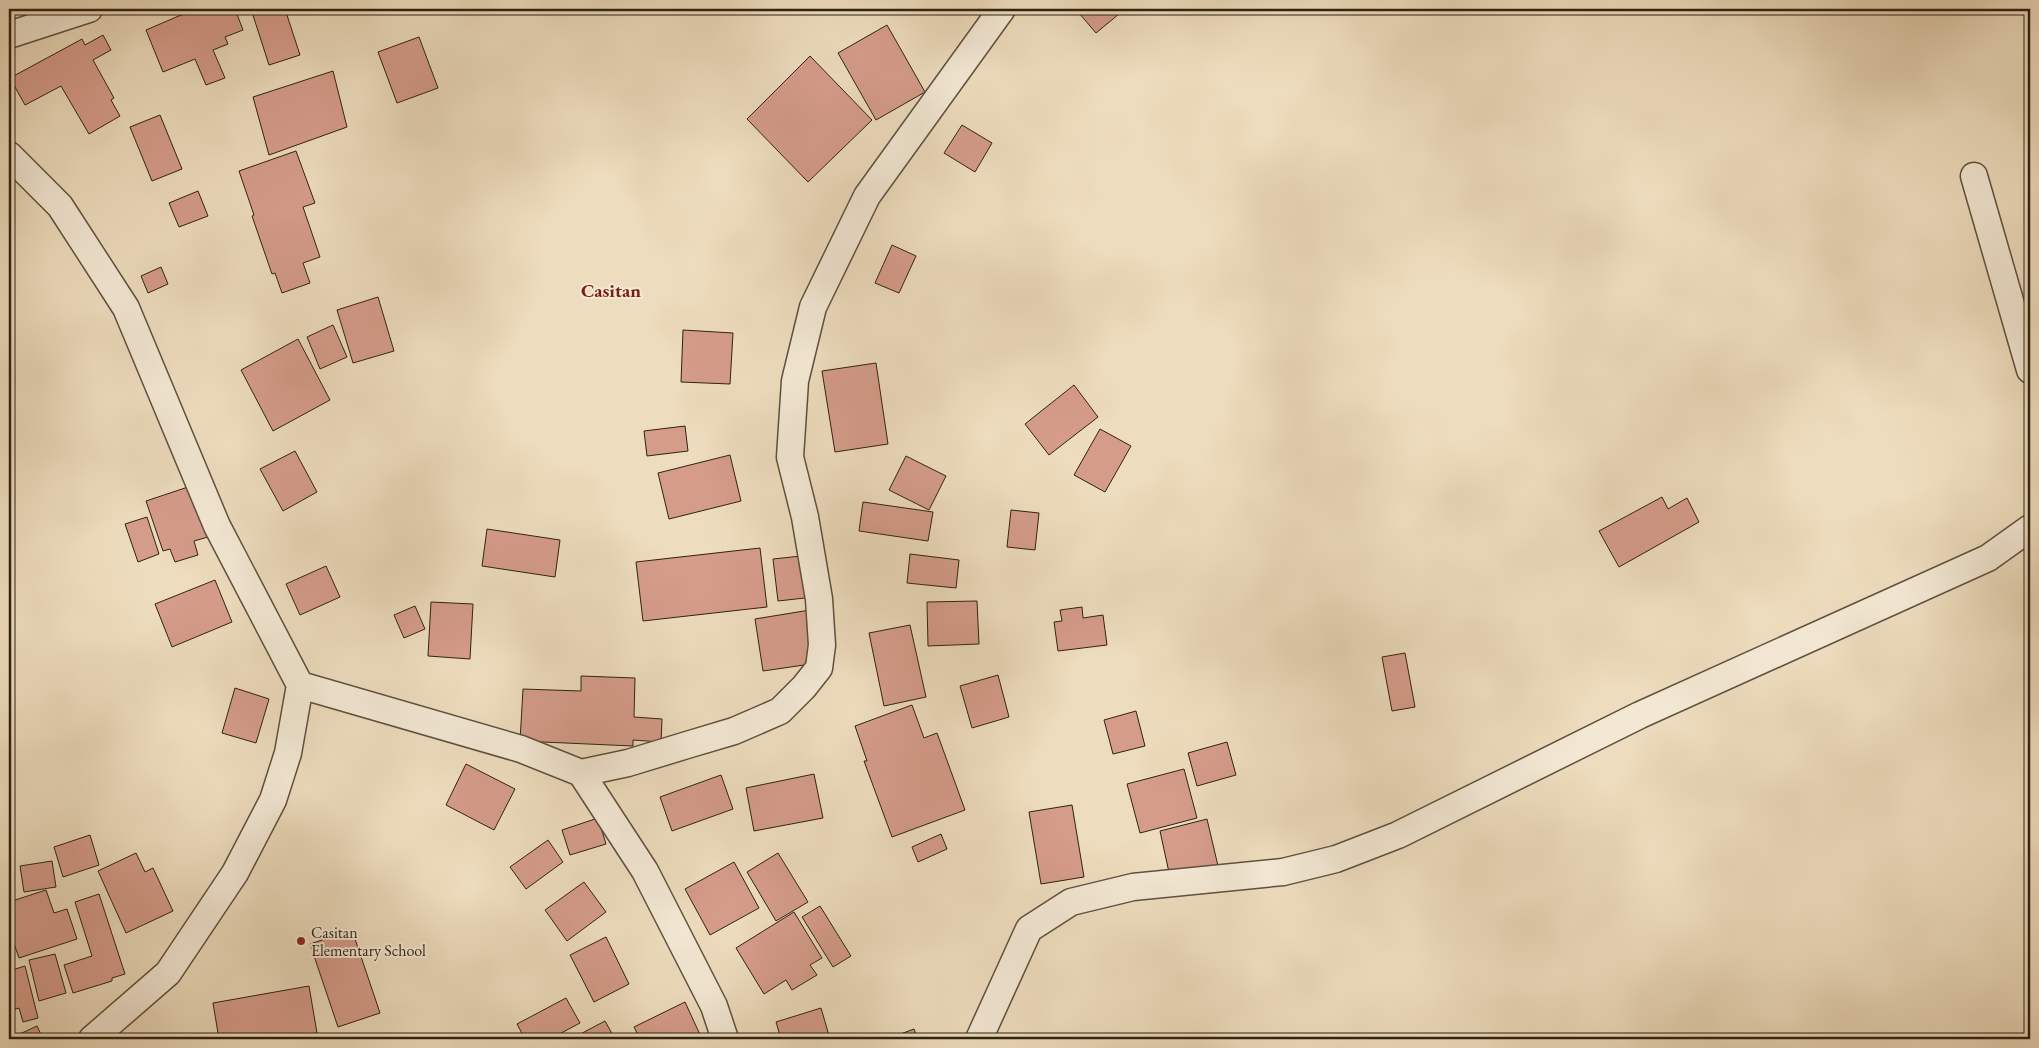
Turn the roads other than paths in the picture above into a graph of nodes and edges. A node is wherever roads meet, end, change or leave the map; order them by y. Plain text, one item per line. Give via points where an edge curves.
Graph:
1 (89, 9) edge
2 (1002, 9) edge
3 (9, 35) edge
4 (9, 155) edge
5 (1974, 176) dead end
6 (2030, 370) edge
7 (2030, 528) edge
8 (300, 685) junction
9 (580, 773) junction
10 (92, 1039) edge
11 (725, 1039) edge
12 (979, 1039) edge

1 - 3 street
2 - 9 street via 867,196 813,307 795,382 790,456 805,516 818,600 822,645 819,668 780,711 706,740
4 - 8 street via 60,206 126,308 217,526
5 - 6 street
7 - 12 street via 1988,558 1640,715 1398,835 1336,859 1283,872 1133,887 1070,902 1030,929
8 - 9 street via 521,749
8 - 10 street via 288,753 273,800 235,873 168,973
9 - 11 street via 645,871 714,1006

